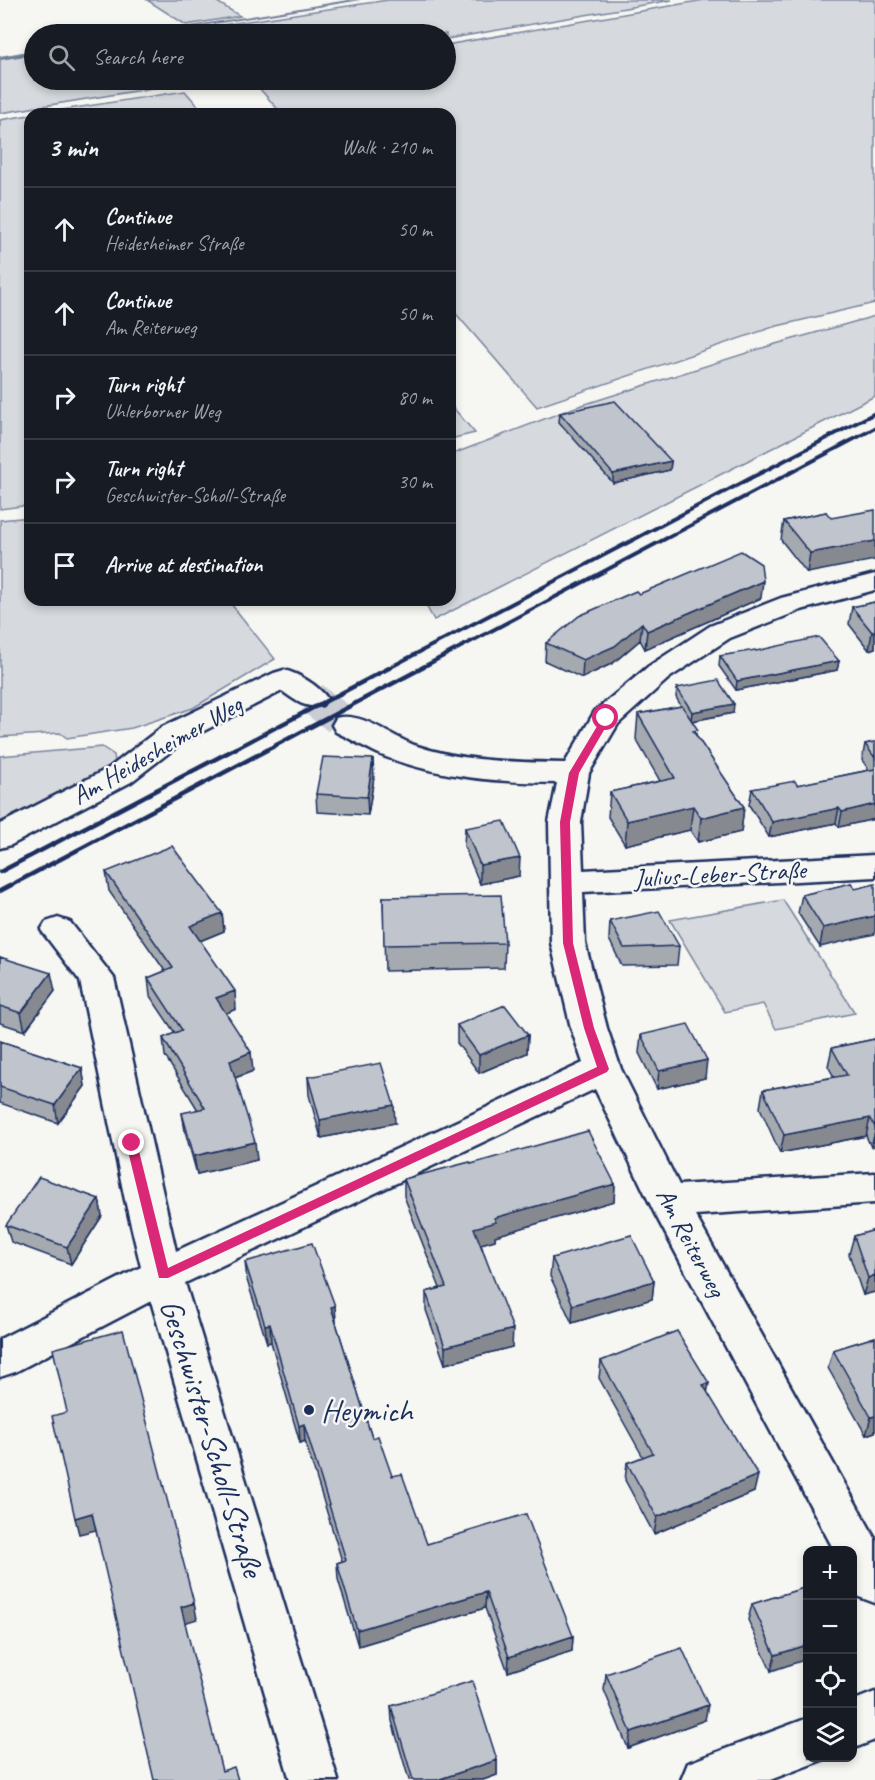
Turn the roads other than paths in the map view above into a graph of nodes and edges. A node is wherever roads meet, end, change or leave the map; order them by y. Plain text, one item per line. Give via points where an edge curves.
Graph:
1 (875, 582) edge
2 (312, 698) tunnel mouth
3 (348, 725) tunnel mouth
4 (574, 773) junction
5 (0, 837) edge
6 (875, 866) edge
7 (566, 882) junction
8 (58, 930) dead end
9 (603, 1069) junction
10 (875, 1188) edge
11 (668, 1201) junction
12 (164, 1275) junction
13 (0, 1359) edge
14 (875, 1582) edge
15 (875, 1716) edge
16 (857, 1723) edge
17 (803, 1743) edge
18 (314, 1780) edge
19 (705, 1780) edge

1 - 4 street, Am Reiterweg via 791,604 720,633 659,672 606,718
2 - 5 street, Am Heidesheimer Weg via 284,679 172,734 120,775
3 - 4 street via 398,750 448,764 517,772
4 - 7 street, Am Reiterweg via 565,822
6 - 7 street, Julius-Leber-Straße
7 - 9 street, Am Reiterweg via 568,943
8 - 12 street, Geschwister-Scholl-Straße via 97,978 144,1200
9 - 11 street, Am Reiterweg
9 - 12 street
10 - 11 street
11 - 14 street, Am Reiterweg
12 - 13 street
12 - 18 street, Geschwister-Scholl-Straße
15 - 16 street
17 - 19 street

